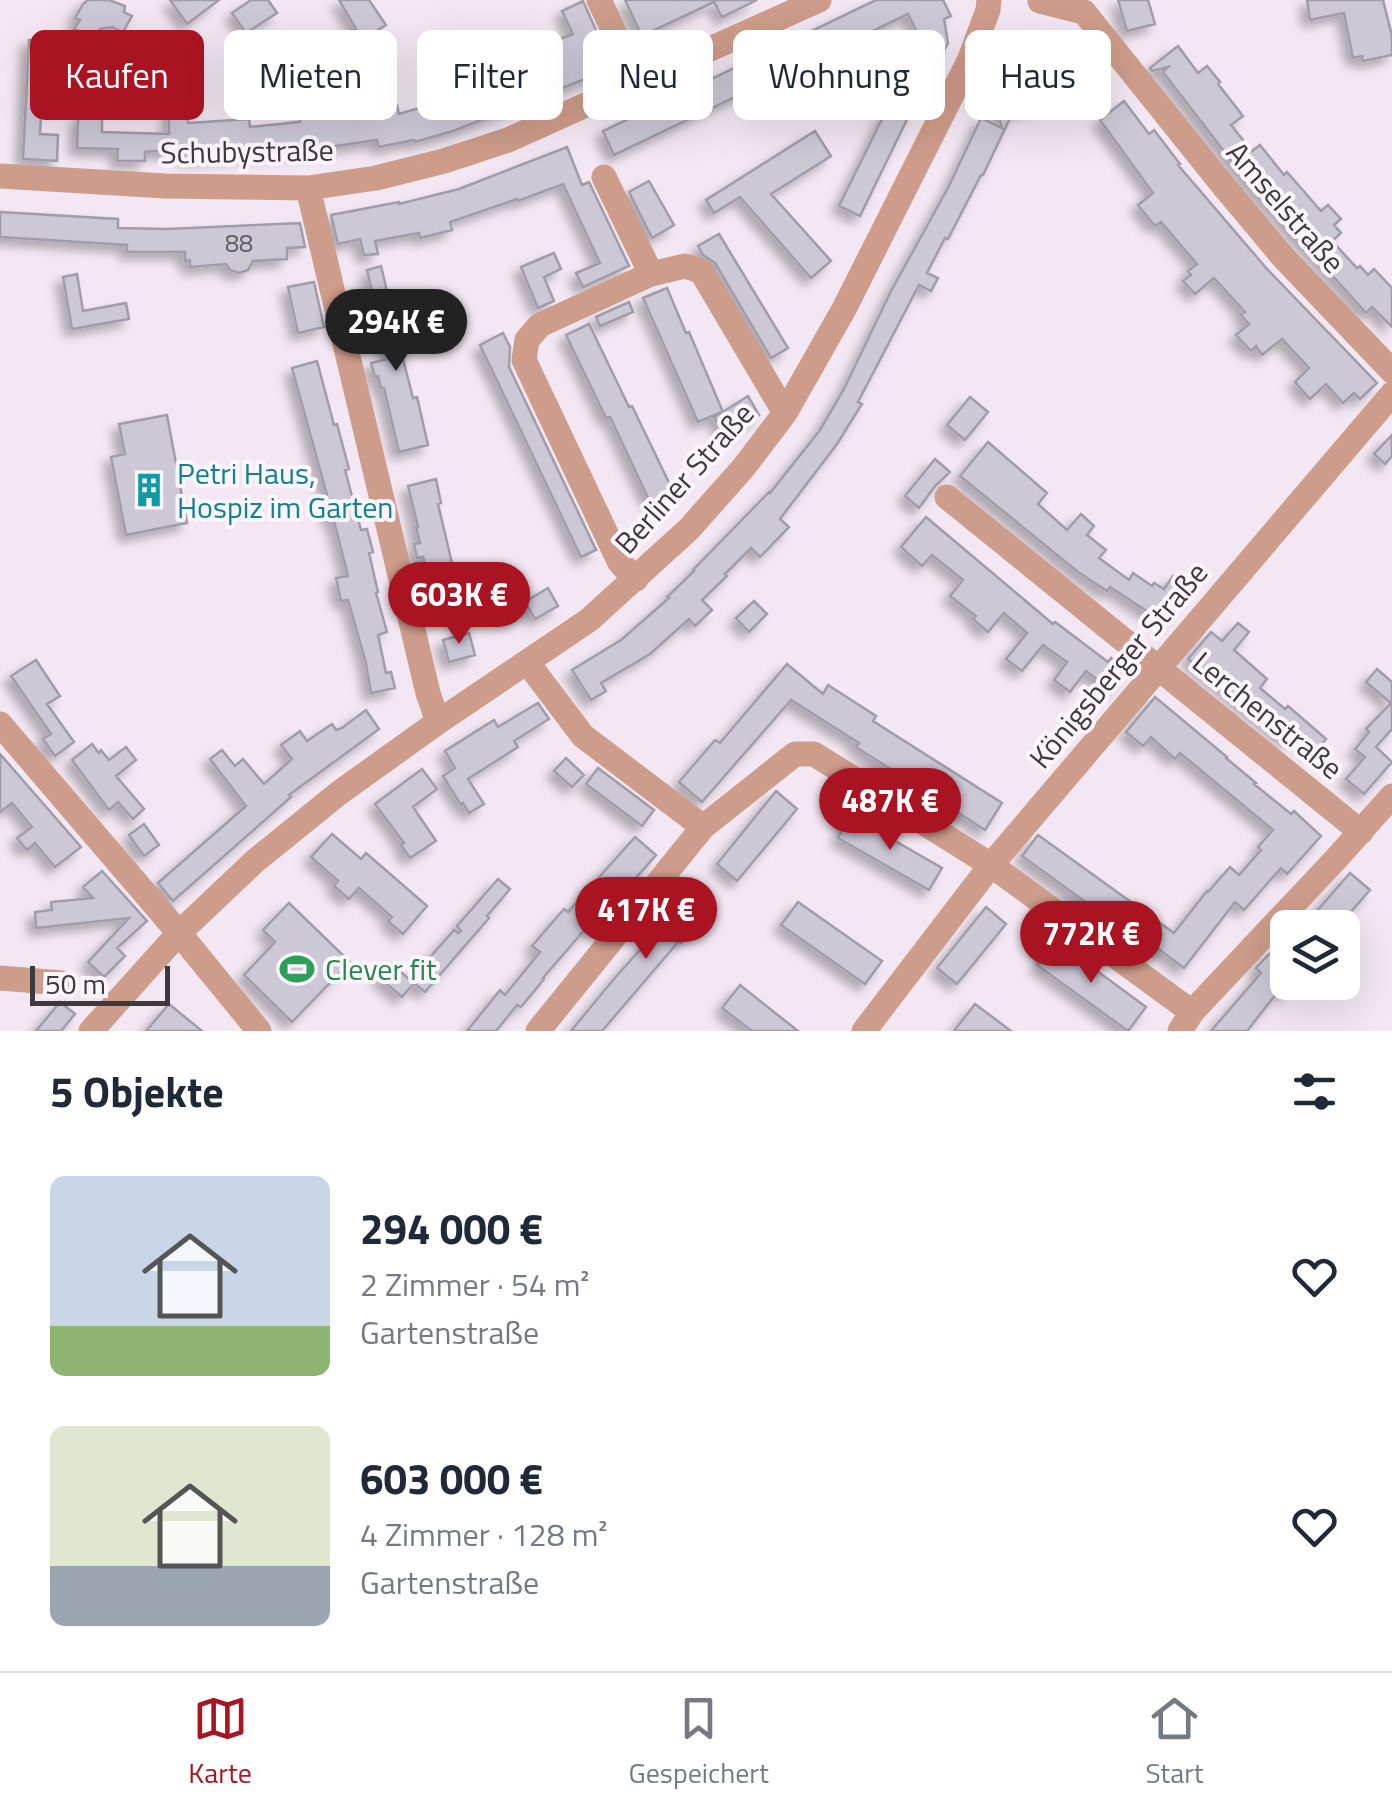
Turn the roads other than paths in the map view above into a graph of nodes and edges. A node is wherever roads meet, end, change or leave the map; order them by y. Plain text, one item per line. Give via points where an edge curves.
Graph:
1 (599, 0) edge
2 (818, 0) edge
3 (989, 0) edge
4 (1040, 1) edge
5 (613, 30) edge
6 (713, 49) edge
7 (583, 108) edge
8 (0, 176) edge
9 (604, 177) dead end
10 (308, 188) junction
11 (650, 274) junction
12 (1392, 371) edge
13 (1392, 394) edge
14 (785, 413) junction
15 (947, 496) dead end
16 (636, 580) junction
17 (527, 662) junction
18 (1157, 668) junction
19 (438, 722) junction
20 (0, 724) edge
21 (1392, 796) edge
22 (703, 827) junction
23 (1361, 832) junction
24 (991, 865) junction
25 (179, 932) junction
26 (0, 978) edge
27 (62, 983) dead end
28 (1186, 1022) edge
29 (91, 1031) edge
30 (259, 1031) edge
31 (538, 1031) edge
32 (864, 1031) edge

1 - 5 street
2 - 6 street, Schubystraße
3 - 14 street, Berliner Straße via 969,61
4 - 12 street, Amselstraße via 1084,12 1284,258
7 - 10 street, Schubystraße via 444,161
8 - 10 street, Schubystraße
9 - 11 street
10 - 19 street
11 - 14 street via 686,266 702,271
11 - 16 street via 540,325 527,340 524,360 620,563
13 - 18 street, Königsberger Straße
14 - 16 street, Berliner Straße via 689,529
15 - 18 street, Lerchenstraße
16 - 17 street, Berliner Straße
17 - 19 street, Berliner Straße
17 - 22 street via 583,736
18 - 23 street, Lerchenstraße
18 - 24 street, Königsberger Straße
19 - 25 street, Berliner Straße via 325,804
20 - 25 street
21 - 23 street
22 - 24 street via 794,754 814,754
22 - 31 street
23 - 28 street
24 - 28 street
24 - 32 street, Königsberger Straße
25 - 29 street, Berliner Straße
25 - 30 street
26 - 27 street

